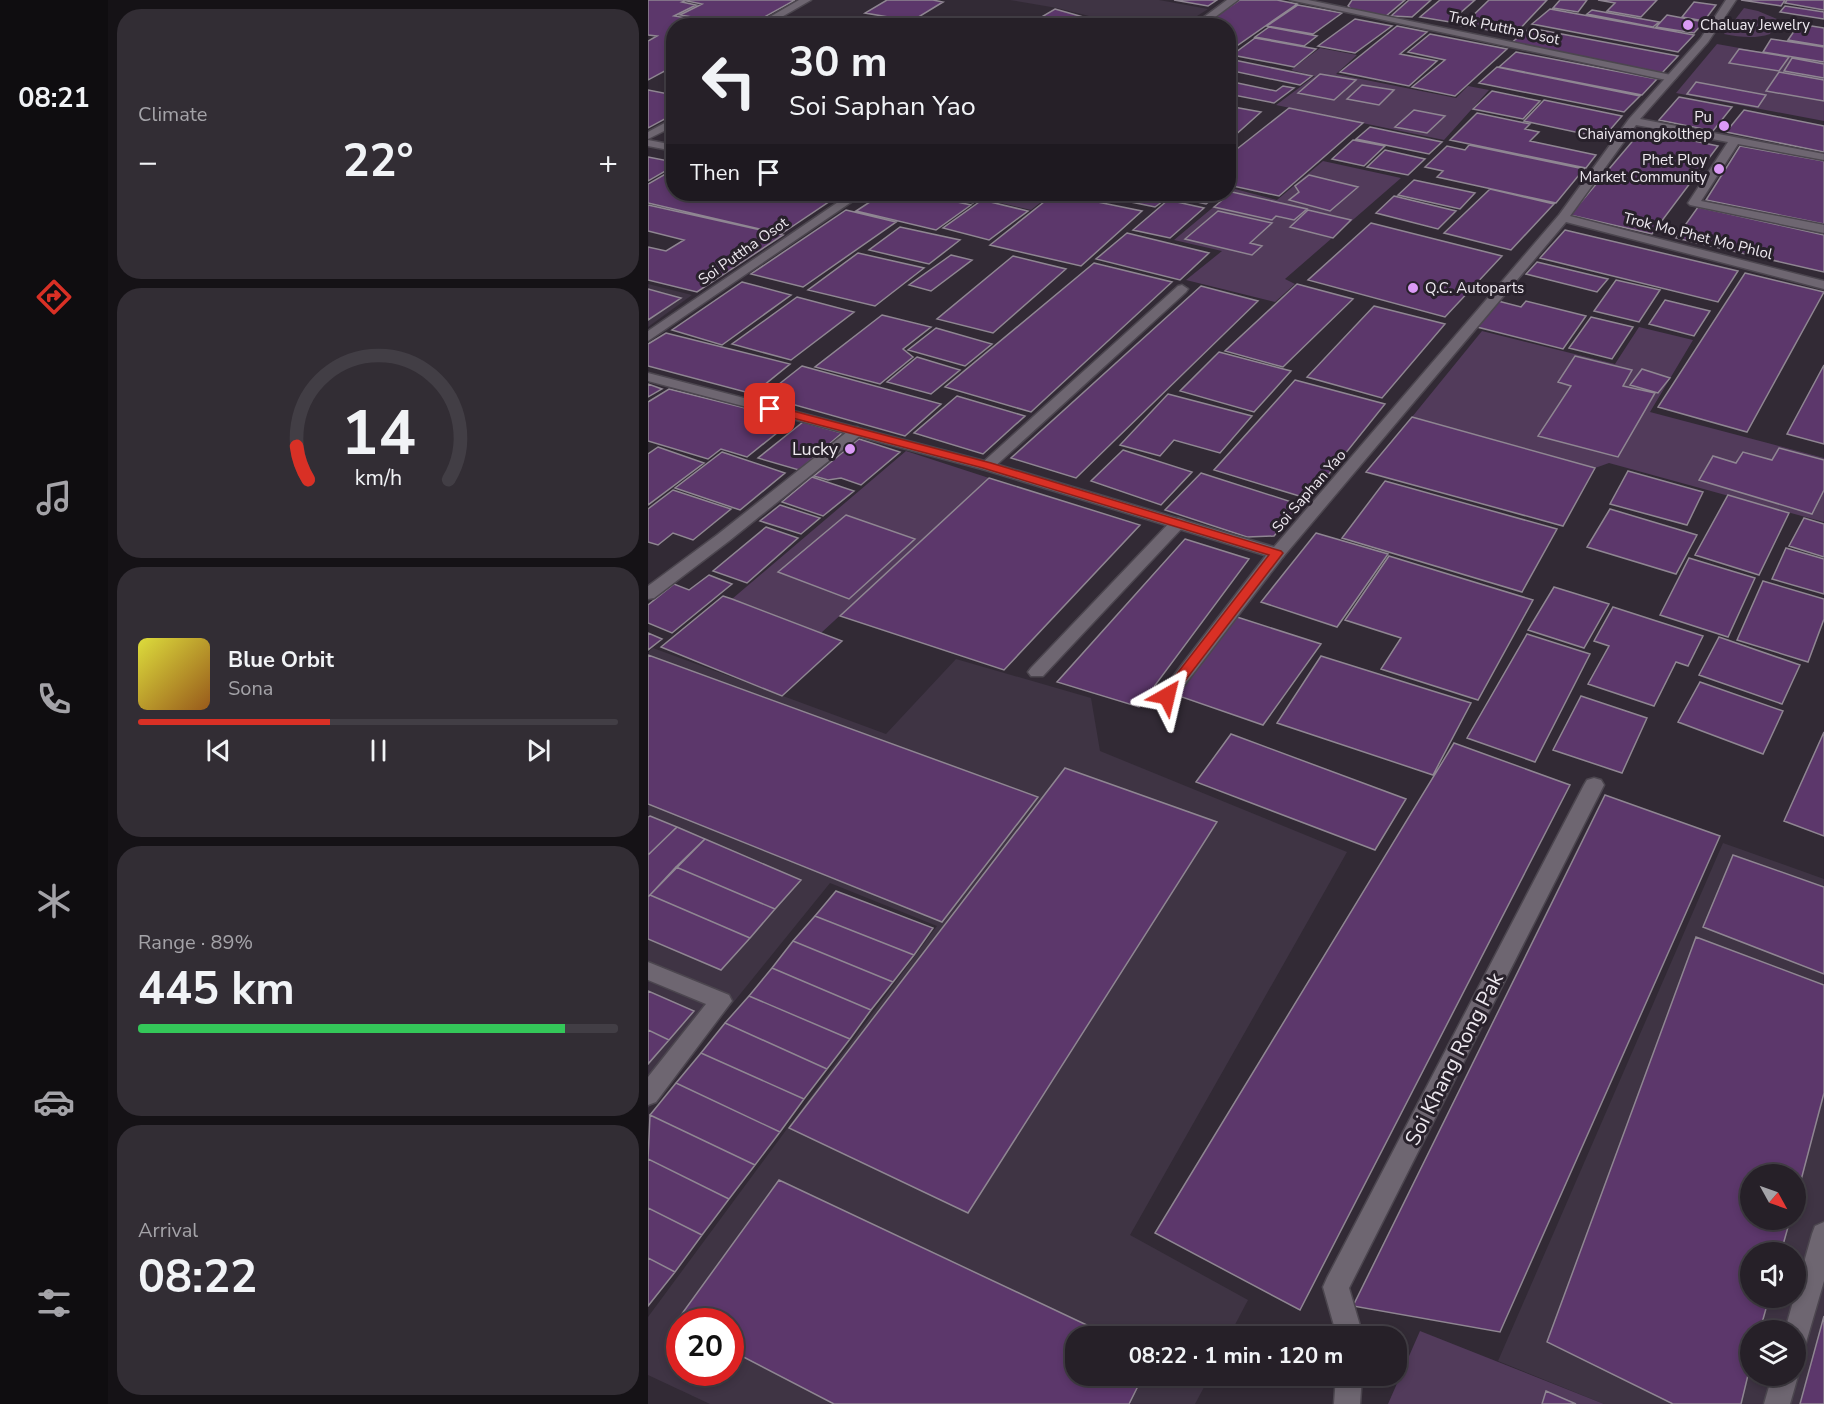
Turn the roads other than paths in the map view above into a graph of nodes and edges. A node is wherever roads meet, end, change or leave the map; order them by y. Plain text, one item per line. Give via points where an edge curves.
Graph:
1 (806, 0) edge
2 (1233, 0) edge
3 (1295, 0) edge
4 (1344, 0) edge
5 (1731, 0) edge
6 (1335, 8) junction
7 (773, 18) edge
8 (1207, 18) edge
9 (1671, 78) junction
10 (1634, 121) junction
11 (666, 126) edge
12 (648, 136) edge
13 (1735, 140) junction
14 (648, 143) edge
15 (666, 146) edge
16 (1824, 157) edge
17 (847, 201) edge
18 (1563, 218) junction
19 (1824, 229) edge
20 (1824, 285) edge
21 (1182, 289) dead end
22 (648, 337) edge
23 (648, 377) edge
24 (857, 431) junction
25 (987, 466) junction
26 (1178, 523) junction
27 (1277, 553) junction
28 (648, 594) edge
29 (1037, 672) dead end
30 (1167, 696) dead end
31 (1594, 785) dead end
32 (648, 971) edge
33 (648, 1095) edge
34 (1824, 1234) edge
35 (1801, 1320) edge
36 (1347, 1326) edge
37 (1348, 1386) edge
38 (1782, 1386) edge
39 (1347, 1404) edge
40 (1777, 1404) edge

1 - 7 street
2 - 8 street
3 - 6 street, Trok Puttha Osot
4 - 6 street
5 - 9 street, Soi Saphan Yao via 1705,40
6 - 9 street, Trok Puttha Osot
9 - 10 street, Soi Saphan Yao
10 - 13 street
10 - 18 street, Soi Saphan Yao
11 - 12 street
13 - 16 street
13 - 19 street via 1694,203
14 - 15 street
17 - 22 street, Soi Puttha Osot
18 - 20 street, Trok Mo Phet Mo Phlol
18 - 27 street, Soi Saphan Yao
21 - 25 street
23 - 24 street, Soi Saphan Yao
24 - 25 street, Soi Saphan Yao
24 - 28 street
25 - 26 street, Soi Saphan Yao
26 - 27 street, Soi Saphan Yao
26 - 29 street
27 - 30 street
31 - 36 street, Soi Khang Rong Pak via 1336,1287
32 - 33 street via 721,1001
34 - 35 street
37 - 39 street
38 - 40 street

